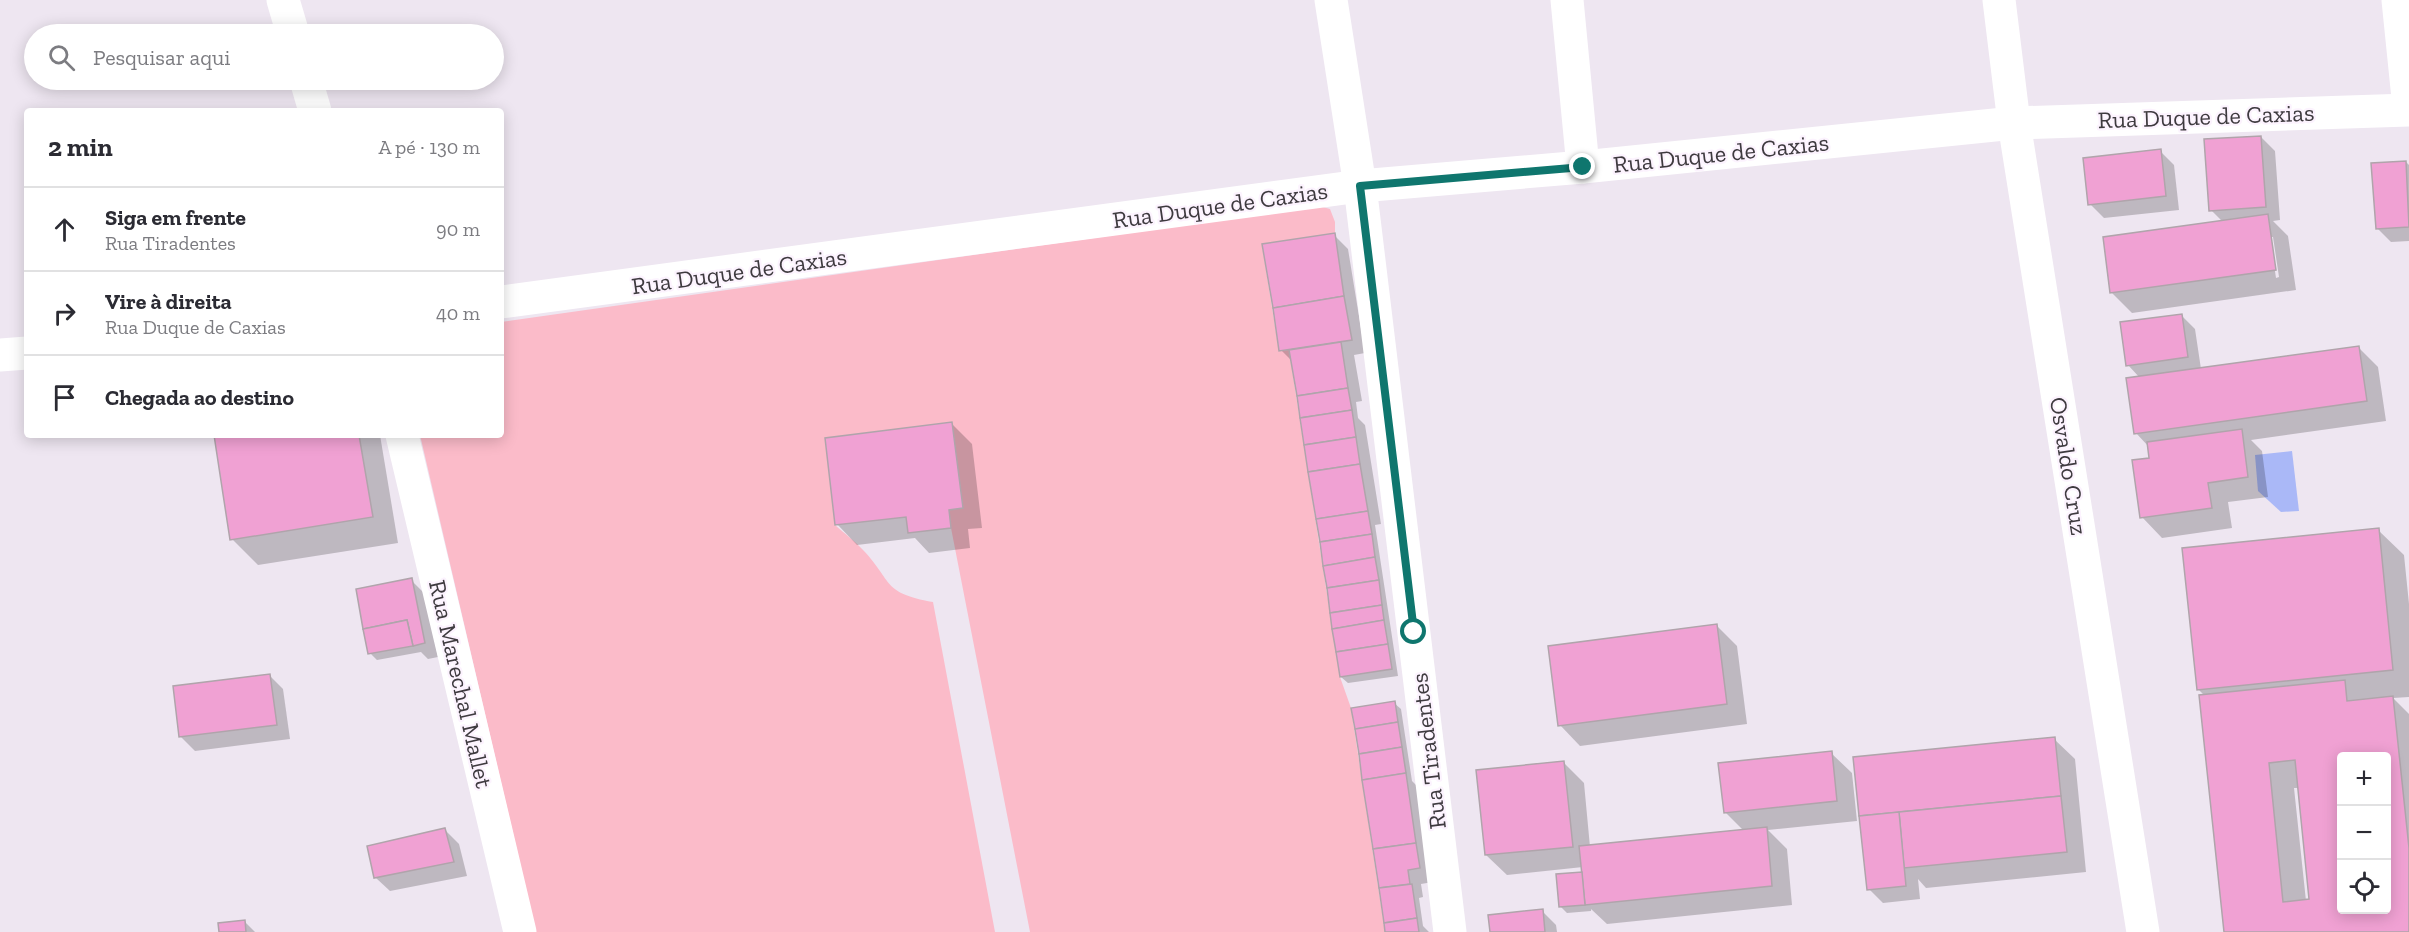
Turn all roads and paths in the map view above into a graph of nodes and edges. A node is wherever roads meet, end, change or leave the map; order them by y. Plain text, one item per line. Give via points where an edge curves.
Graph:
1 (283, 0) edge
2 (1331, 0) edge
3 (1567, 0) edge
4 (1999, 0) edge
5 (2398, 0) edge
6 (290, 24) edge
7 (309, 90) edge
8 (314, 108) edge
9 (2409, 109) edge
10 (2014, 123) junction
11 (1583, 167) junction
12 (1360, 186) junction
13 (504, 302) edge
14 (24, 352) edge
15 (0, 355) edge
16 (403, 438) edge
17 (520, 932) edge
18 (1450, 932) edge
19 (2144, 932) edge

1 - 6 street
2 - 12 street, Rua Tiradentes
3 - 11 street
4 - 10 street, Osvaldo Cruz
5 - 9 street
7 - 8 street
9 - 10 street, Rua Duque de Caxias
10 - 11 street, Rua Duque de Caxias
10 - 19 street, Osvaldo Cruz
11 - 12 street, Rua Duque de Caxias
12 - 13 street, Rua Duque de Caxias
12 - 18 street, Rua Tiradentes
14 - 15 street
16 - 17 street, Rua Marechal Mallet

